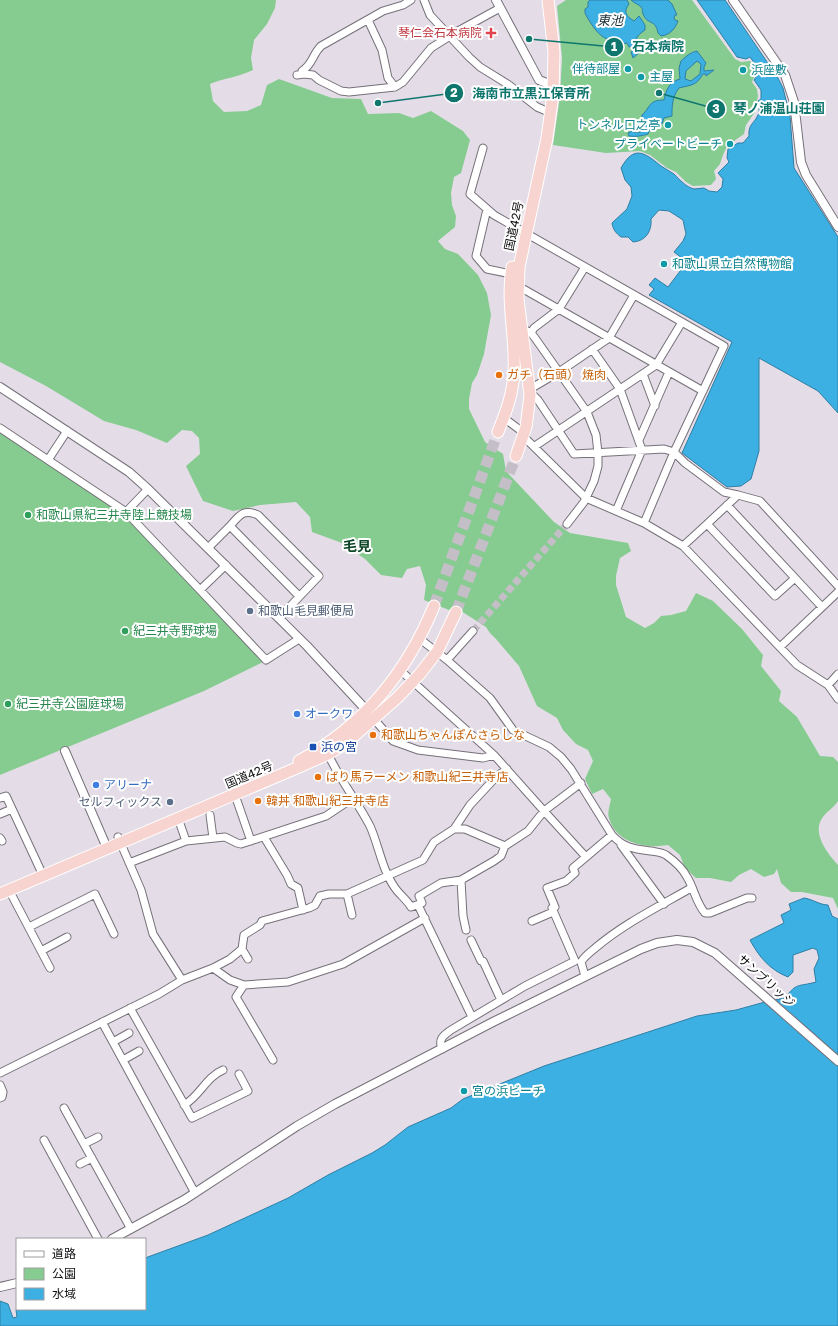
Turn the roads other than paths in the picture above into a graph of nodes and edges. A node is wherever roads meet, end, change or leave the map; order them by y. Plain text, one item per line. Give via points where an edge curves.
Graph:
1 (411, 0) edge
2 (424, 0) edge
3 (541, 0) edge
4 (548, 0) edge
5 (733, 0) edge
6 (498, 4) edge
7 (368, 20) junction
8 (449, 36) junction
9 (550, 85) junction
10 (395, 87) junction
11 (548, 112) junction
12 (483, 148) dead end
13 (487, 209) junction
14 (838, 227) edge
15 (523, 232) junction
16 (585, 267) junction
17 (511, 274) junction
18 (518, 286) junction
19 (634, 295) junction
20 (559, 309) junction
21 (511, 321) junction
22 (682, 322) junction
23 (526, 330) junction
24 (609, 338) junction
25 (592, 349) junction
26 (656, 365) junction
27 (559, 372) junction
28 (669, 372) junction
29 (643, 374) junction
30 (513, 384) junction
31 (0, 387) edge
32 (620, 389) junction
33 (529, 390) junction
34 (703, 391) junction
35 (655, 406) junction
36 (587, 412) junction
37 (504, 418) junction
38 (0, 428) edge
39 (67, 431) junction
40 (558, 431) junction
41 (498, 432) tunnel mouth
42 (524, 435) junction
43 (639, 440) junction
44 (534, 446) junction
45 (642, 450) junction
46 (598, 452) junction
47 (674, 452) junction
48 (516, 456) tunnel mouth
49 (48, 460) junction
50 (148, 488) junction
51 (738, 495) junction
52 (585, 500) junction
53 (727, 506) junction
54 (616, 511) junction
55 (126, 512) junction
56 (644, 523) junction
57 (567, 524) tunnel mouth
58 (707, 524) junction
59 (230, 526) junction
60 (683, 546) junction
61 (209, 548) junction
62 (226, 565) junction
63 (795, 578) junction
64 (838, 586) edge
65 (200, 590) junction
66 (838, 592) edge
67 (299, 596) junction
68 (434, 606) tunnel mouth
69 (822, 607) junction
70 (456, 612) tunnel mouth
71 (279, 618) junction
72 (474, 631) tunnel mouth
73 (299, 639) junction
74 (420, 640) junction
75 (780, 647) junction
76 (437, 652) junction
77 (447, 660) junction
78 (401, 671) junction
79 (838, 674) edge
80 (413, 682) junction
81 (828, 684) junction
82 (838, 699) edge
83 (371, 715) junction
84 (65, 751) dead end
85 (328, 754) junction
86 (494, 754) junction
87 (507, 769) junction
88 (581, 783) junction
89 (235, 795) junction
90 (0, 798) edge
91 (353, 798) junction
92 (12, 809) junction
93 (544, 811) junction
94 (0, 814) edge
95 (210, 814) dead end
96 (178, 818) junction
97 (454, 829) junction
98 (612, 835) junction
99 (264, 837) junction
100 (213, 838) junction
101 (119, 840) junction
102 (186, 841) junction
103 (251, 841) junction
104 (619, 843) junction
105 (106, 845) junction
106 (505, 846) junction
107 (586, 857) junction
108 (129, 863) junction
109 (40, 869) junction
110 (388, 875) junction
111 (461, 880) junction
112 (691, 888) junction
113 (3, 890) edge
114 (347, 894) junction
115 (752, 898) dead end
116 (664, 904) junction
117 (418, 905) junction
118 (303, 910) junction
119 (554, 912) junction
120 (352, 915) dead end
121 (425, 918) junction
122 (532, 921) dead end
123 (28, 927) junction
124 (466, 930) dead end
125 (114, 934) dead end
126 (67, 938) dead end
127 (470, 940) dead end
128 (242, 949) junction
129 (41, 951) junction
130 (248, 959) dead end
131 (578, 962) junction
132 (50, 968) dead end
133 (213, 968) junction
134 (586, 976) junction
135 (182, 980) junction
136 (244, 985) junction
137 (501, 1000) junction
138 (130, 1008) junction
139 (472, 1017) junction
140 (102, 1022) junction
141 (129, 1033) dead end
142 (113, 1042) junction
143 (442, 1049) junction
144 (140, 1051) dead end
145 (123, 1060) junction
146 (273, 1060) dead end
147 (838, 1061) edge
148 (223, 1070) dead end
149 (0, 1074) edge
150 (239, 1074) dead end
151 (0, 1085) edge
152 (0, 1098) edge
153 (184, 1105) junction
154 (64, 1108) dead end
155 (98, 1137) dead end
156 (44, 1140) dead end
157 (84, 1144) junction
158 (92, 1158) junction
159 (80, 1164) dead end
160 (195, 1193) junction
161 (131, 1229) junction
162 (97, 1238) edge
163 (114, 1238) edge
164 (16, 1283) edge
165 (0, 1285) edge

1 - 7 street
2 - 8 street via 430,15
3 - 9 highway, 国道42号
4 - 9 highway, 国道42号 via 553,45
5 - 14 street via 785,75 794,102 801,162 806,175
6 - 8 street
6 - 9 street via 539,80
7 - 10 street via 382,50 388,78
7 - 10 street via 321,46 309,66 300,74 313,75 341,91
8 - 10 street via 431,48 403,82
8 - 11 street via 480,67
9 - 11 highway, 国道42号
11 - 15 highway, 国道42号 via 542,163
12 - 13 street via 470,194
13 - 15 street
13 - 17 street via 476,256 487,269
15 - 16 street
15 - 17 highway, 国道42号
15 - 18 highway, 国道42号
16 - 19 street
16 - 20 street
17 - 21 highway, 国道42号
18 - 20 street
18 - 23 highway, 国道42号 via 519,308
19 - 22 street
19 - 24 street
20 - 23 street via 534,328
20 - 24 street
21 - 23 street
21 - 30 highway, 国道42号
22 - 26 street
22 - 34 street via 724,346
23 - 27 street
23 - 33 highway, 国道42号
24 - 25 street
24 - 26 street
25 - 27 street
25 - 32 street
26 - 28 street
26 - 29 street
27 - 33 street
27 - 36 street
28 - 34 street
28 - 35 street
29 - 32 street
29 - 35 street
30 - 33 street
30 - 37 highway, 国道42号
31 - 39 street
32 - 36 street
32 - 43 street
33 - 40 street
33 - 42 highway, 国道42号 via 528,418
34 - 47 street
35 - 43 street
36 - 40 street
36 - 46 street via 596,435
37 - 41 highway, 国道42号
37 - 42 street
38 - 49 street
39 - 49 street
39 - 50 street
40 - 44 street
40 - 46 street via 574,454
42 - 44 street
42 - 48 highway, 国道42号
43 - 45 street
44 - 52 street
45 - 46 street
45 - 47 street via 664,449
45 - 54 street
46 - 52 street via 594,481
47 - 51 street via 724,492
47 - 56 street
49 - 55 street
50 - 55 street
50 - 61 street
51 - 53 street
51 - 64 street via 760,501
52 - 54 street
52 - 57 street
53 - 58 street
53 - 63 street
54 - 56 street
55 - 65 street
56 - 60 street
58 - 60 street
58 - 63 street via 775,596
59 - 61 street
59 - 67 street
59 - 67 street via 241,514 250,512 258,515 319,576
60 - 75 street
61 - 62 street
62 - 65 street
62 - 71 street
63 - 69 street
65 - 73 street via 266,660
66 - 69 street
67 - 71 street
68 - 74 highway, 国道42号
69 - 75 street
70 - 76 highway, 国道42号
71 - 73 street
72 - 77 street
73 - 83 street
74 - 76 street
74 - 78 highway, 国道42号
75 - 81 street via 797,665
76 - 77 street
76 - 80 highway, 国道42号
77 - 88 street via 490,698 513,730 549,747 572,769
78 - 80 street
78 - 83 highway, 国道42号
79 - 81 street
80 - 83 highway, 国道42号
80 - 86 street
81 - 82 street
83 - 85 highway, 国道42号 via 344,744
83 - 86 street via 393,740 418,750 483,758
83 - 101 highway, 国道42号 via 296,762
84 - 105 street
85 - 89 highway, 国道42号
85 - 91 street
86 - 87 street
87 - 93 street
87 - 97 street via 470,805
88 - 93 street
88 - 98 street
89 - 96 highway, 国道42号
89 - 103 street
90 - 92 street via 6,796
91 - 99 street via 326,816
91 - 110 street via 370,826
92 - 94 street
92 - 109 street
93 - 106 street via 528,831
93 - 107 street
95 - 100 street
96 - 101 highway, 国道42号
96 - 102 street
97 - 106 street via 465,829
97 - 110 street via 434,842 423,860
98 - 104 street
98 - 107 street
99 - 103 street
99 - 118 street via 291,884 298,888
100 - 102 street
100 - 103 street via 225,837 241,844
101 - 105 highway, 国道42号
101 - 108 street
102 - 108 street
104 - 112 street via 628,847 661,852 687,876
104 - 116 street
105 - 109 highway, 国道42号
105 - 113 highway, 国道42号
106 - 111 street via 501,856
107 - 119 street via 573,868 575,873 566,881 547,888 555,907 552,908
108 - 135 street via 141,890 153,934
109 - 113 highway, 国道42号
110 - 114 street
110 - 117 street via 411,907
111 - 117 street via 437,885 419,896 422,903
111 - 124 street
112 - 115 street via 702,909 708,914
112 - 116 street
113 - 123 street
114 - 118 street via 320,896 315,905
114 - 120 street
116 - 131 street via 611,936
117 - 121 street
118 - 128 street via 262,921 244,935
119 - 122 street
119 - 131 street
121 - 136 street via 344,964 288,982
121 - 139 street
123 - 125 street via 95,894
123 - 129 street
126 - 129 street
127 - 137 street
128 - 130 street
128 - 133 street
129 - 132 street
131 - 134 street
131 - 137 street via 542,976
133 - 135 street
133 - 136 street via 230,980
134 - 143 street, サンブリッジ
134 - 147 street, サンブリッジ via 641,948 668,941 693,942 715,952
135 - 138 street
136 - 146 street via 236,997
137 - 139 street
138 - 140 street
138 - 153 street
139 - 143 street via 441,1039
140 - 142 street
140 - 149 street
141 - 142 street
142 - 145 street
143 - 160 street, サンブリッジ via 318,1113
144 - 145 street
145 - 160 street
148 - 153 street via 210,1079 195,1098
150 - 153 street via 248,1091 192,1118
151 - 152 street via 3,1092
154 - 157 street
155 - 157 street
156 - 162 street
157 - 158 street
158 - 159 street
158 - 161 street
160 - 161 street, サンブリッジ
161 - 163 street, サンブリッジ
164 - 165 street

